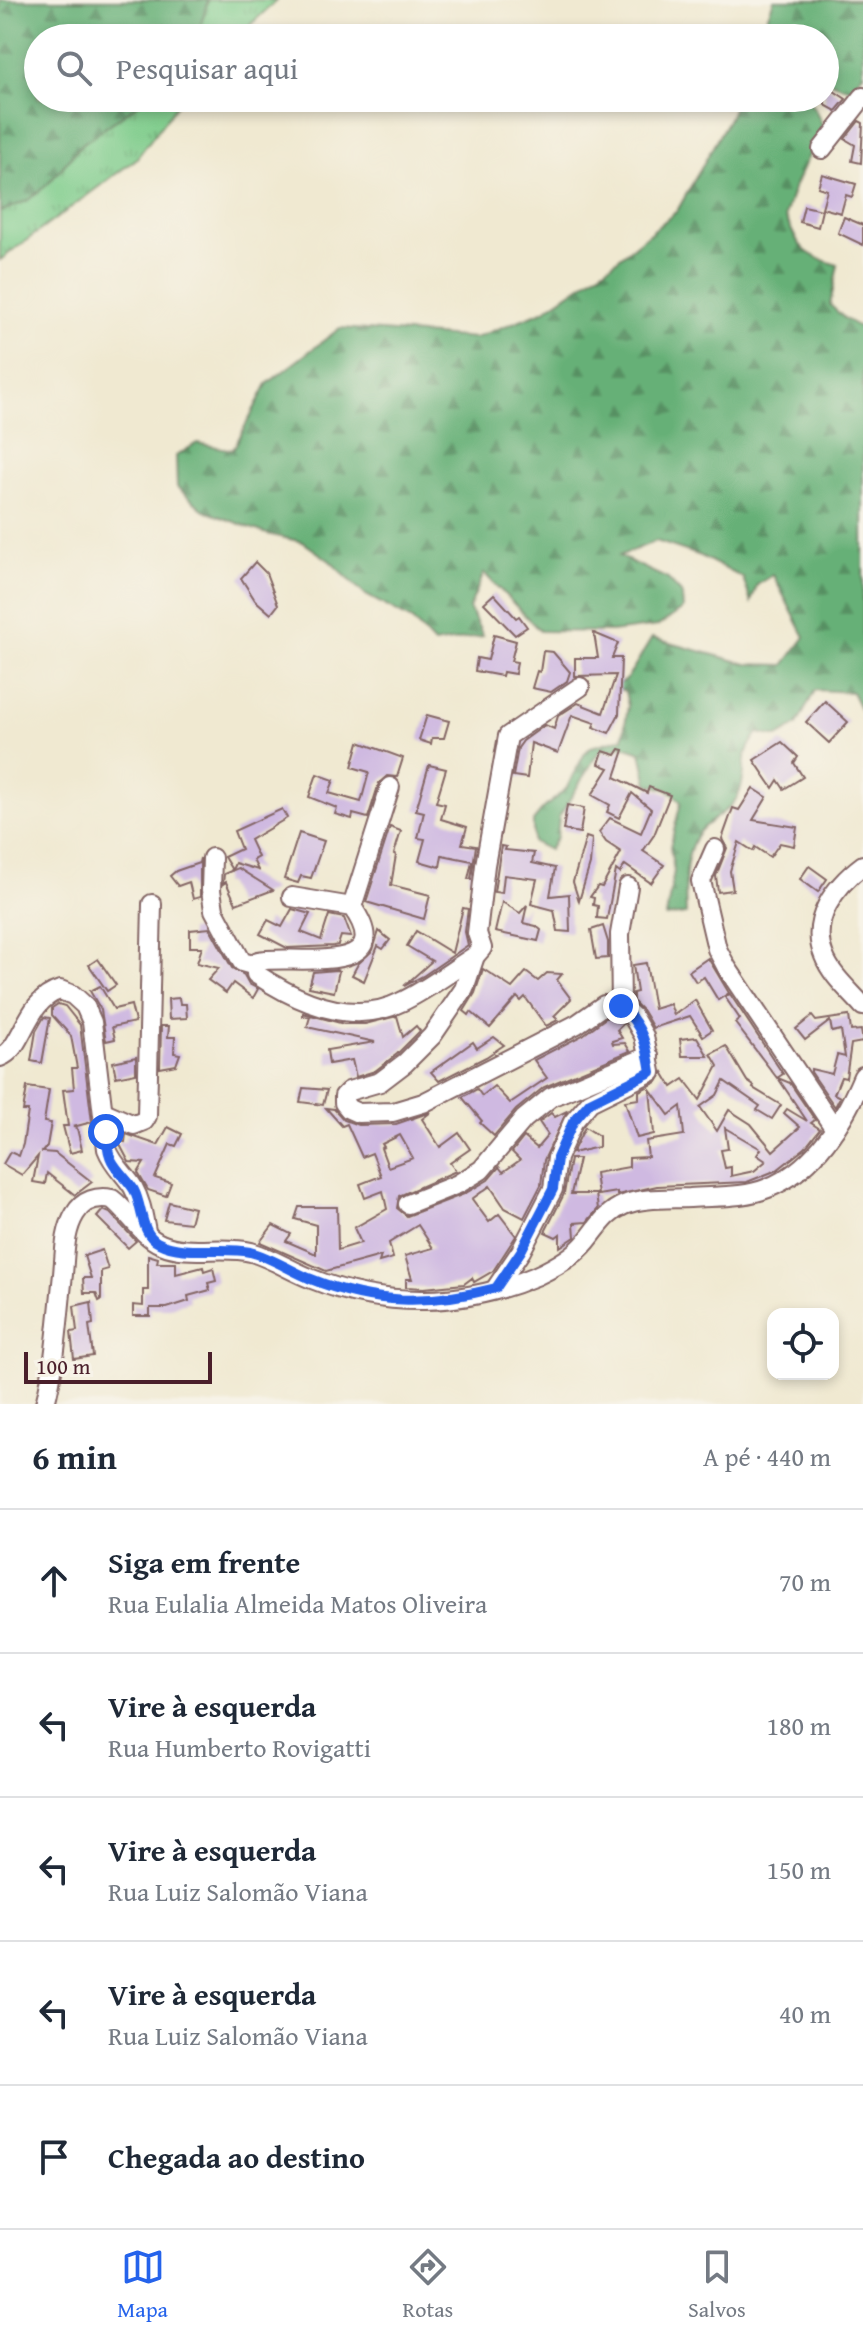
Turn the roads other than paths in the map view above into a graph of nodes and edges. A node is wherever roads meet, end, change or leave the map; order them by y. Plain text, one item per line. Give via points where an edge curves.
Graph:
1 (863, 97) edge
2 (822, 149) dead end
3 (580, 687) dead end
4 (390, 787) dead end
5 (715, 849) dead end
6 (212, 858) dead end
7 (863, 865) edge
8 (628, 887) dead end
9 (292, 897) dead end
10 (152, 904) dead end
11 (352, 907) junction
12 (475, 956) junction
13 (256, 966) junction
14 (621, 1006) junction
15 (863, 1006) edge
16 (649, 1056) junction
17 (0, 1057) edge
18 (863, 1076) edge
19 (104, 1112) junction
20 (835, 1129) junction
21 (408, 1204) dead end
22 (146, 1231) junction
23 (496, 1288) junction
24 (45, 1404) edge

1 - 2 street
3 - 12 street via 508,736 483,879 477,933 482,948
4 - 11 street
5 - 20 street via 701,881 717,949
6 - 13 street via 214,910 242,962
7 - 15 street via 832,898 821,915 819,933 824,957
8 - 14 street via 620,934
9 - 11 street
10 - 19 street via 147,1116 134,1125
11 - 13 street via 365,938 353,953 300,962 265,959
12 - 13 street via 401,1003 357,1013 301,1000 256,974
12 - 14 street via 464,989 432,1036 380,1082 349,1091 344,1103 349,1109 393,1112 423,1103 604,1005
14 - 16 street via 644,1036
16 - 21 street via 551,1097 524,1119 481,1170
16 - 23 street via 647,1076 590,1102 573,1122 557,1158 553,1189
17 - 19 street via 8,1054 48,994 60,990 73,995 85,1006 96,1038
18 - 20 street
19 - 22 street via 107,1149 133,1187
20 - 23 street via 797,1172 767,1188 743,1195 625,1204 604,1217 584,1245 563,1261
22 - 23 street via 159,1243 189,1250 251,1252 359,1294 414,1302
22 - 24 street via 112,1199 94,1199 75,1214 66,1233

